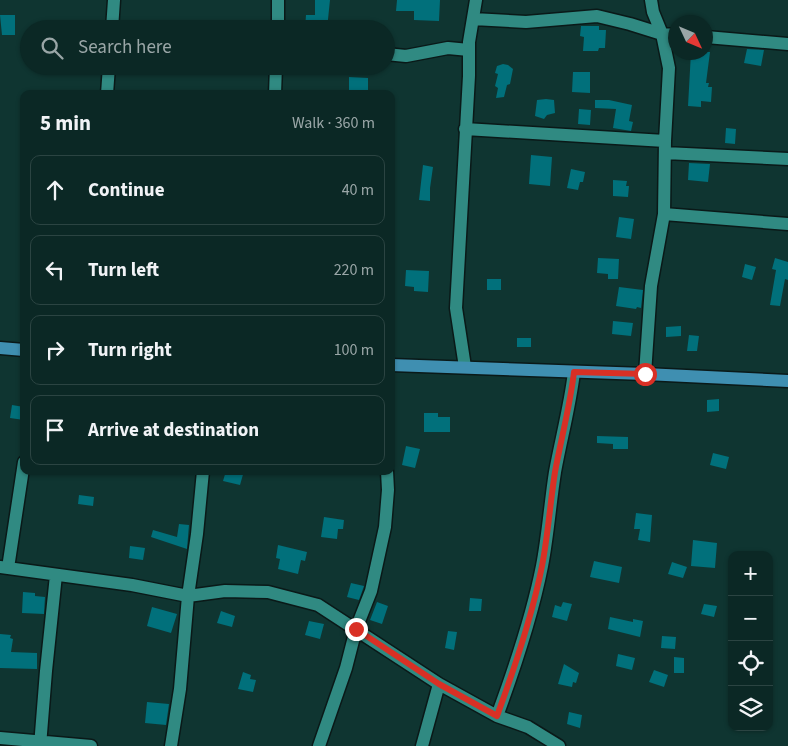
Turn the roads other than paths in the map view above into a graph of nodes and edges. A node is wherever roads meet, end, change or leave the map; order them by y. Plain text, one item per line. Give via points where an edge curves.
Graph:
1 (114, 0) edge
2 (278, 0) edge
3 (476, 0) edge
4 (651, 0) edge
5 (473, 19) junction
6 (113, 20) edge
7 (278, 20) edge
8 (662, 34) junction
9 (668, 34) edge
10 (713, 39) edge
11 (788, 44) edge
12 (469, 50) junction
13 (395, 55) edge
14 (108, 75) edge
15 (275, 75) edge
16 (107, 90) edge
17 (274, 90) edge
18 (465, 129) junction
19 (665, 147) junction
20 (788, 159) edge
21 (664, 214) junction
22 (788, 224) edge
23 (0, 348) edge
24 (20, 350) edge
25 (395, 365) edge
26 (465, 367) junction
27 (574, 372) junction
28 (645, 374) junction
29 (788, 381) edge
30 (22, 475) edge
31 (203, 475) edge
32 (387, 475) edge
33 (4, 568) edge
34 (56, 575) junction
35 (188, 596) junction
36 (356, 629) junction
37 (439, 684) junction
38 (497, 716) junction
39 (0, 738) edge
40 (40, 744) edge
41 (91, 746) edge
42 (171, 746) edge
43 (319, 746) edge
44 (422, 746) edge
45 (559, 746) edge

1 - 6 street
2 - 7 street
3 - 5 street
4 - 8 street
5 - 8 street via 526,22 597,16
5 - 12 street
8 - 9 street
8 - 19 street via 669,68
10 - 11 street
12 - 13 street via 448,48 406,56
12 - 18 street
14 - 16 street
15 - 17 street
18 - 19 street
18 - 26 street via 456,308
19 - 20 street
19 - 21 street
21 - 22 street
21 - 28 street via 651,286
23 - 24 main road
25 - 26 main road
26 - 27 main road
27 - 28 main road
27 - 38 street via 542,568 514,669
28 - 29 main road
30 - 33 street
31 - 35 street
32 - 36 street via 385,526 372,591
33 - 34 street
34 - 35 street
34 - 40 street
35 - 36 street via 225,591 268,592 318,606
35 - 42 street via 180,689
36 - 37 street
36 - 43 street
37 - 38 street
37 - 44 street
38 - 45 street via 528,728
39 - 40 street
40 - 41 street

